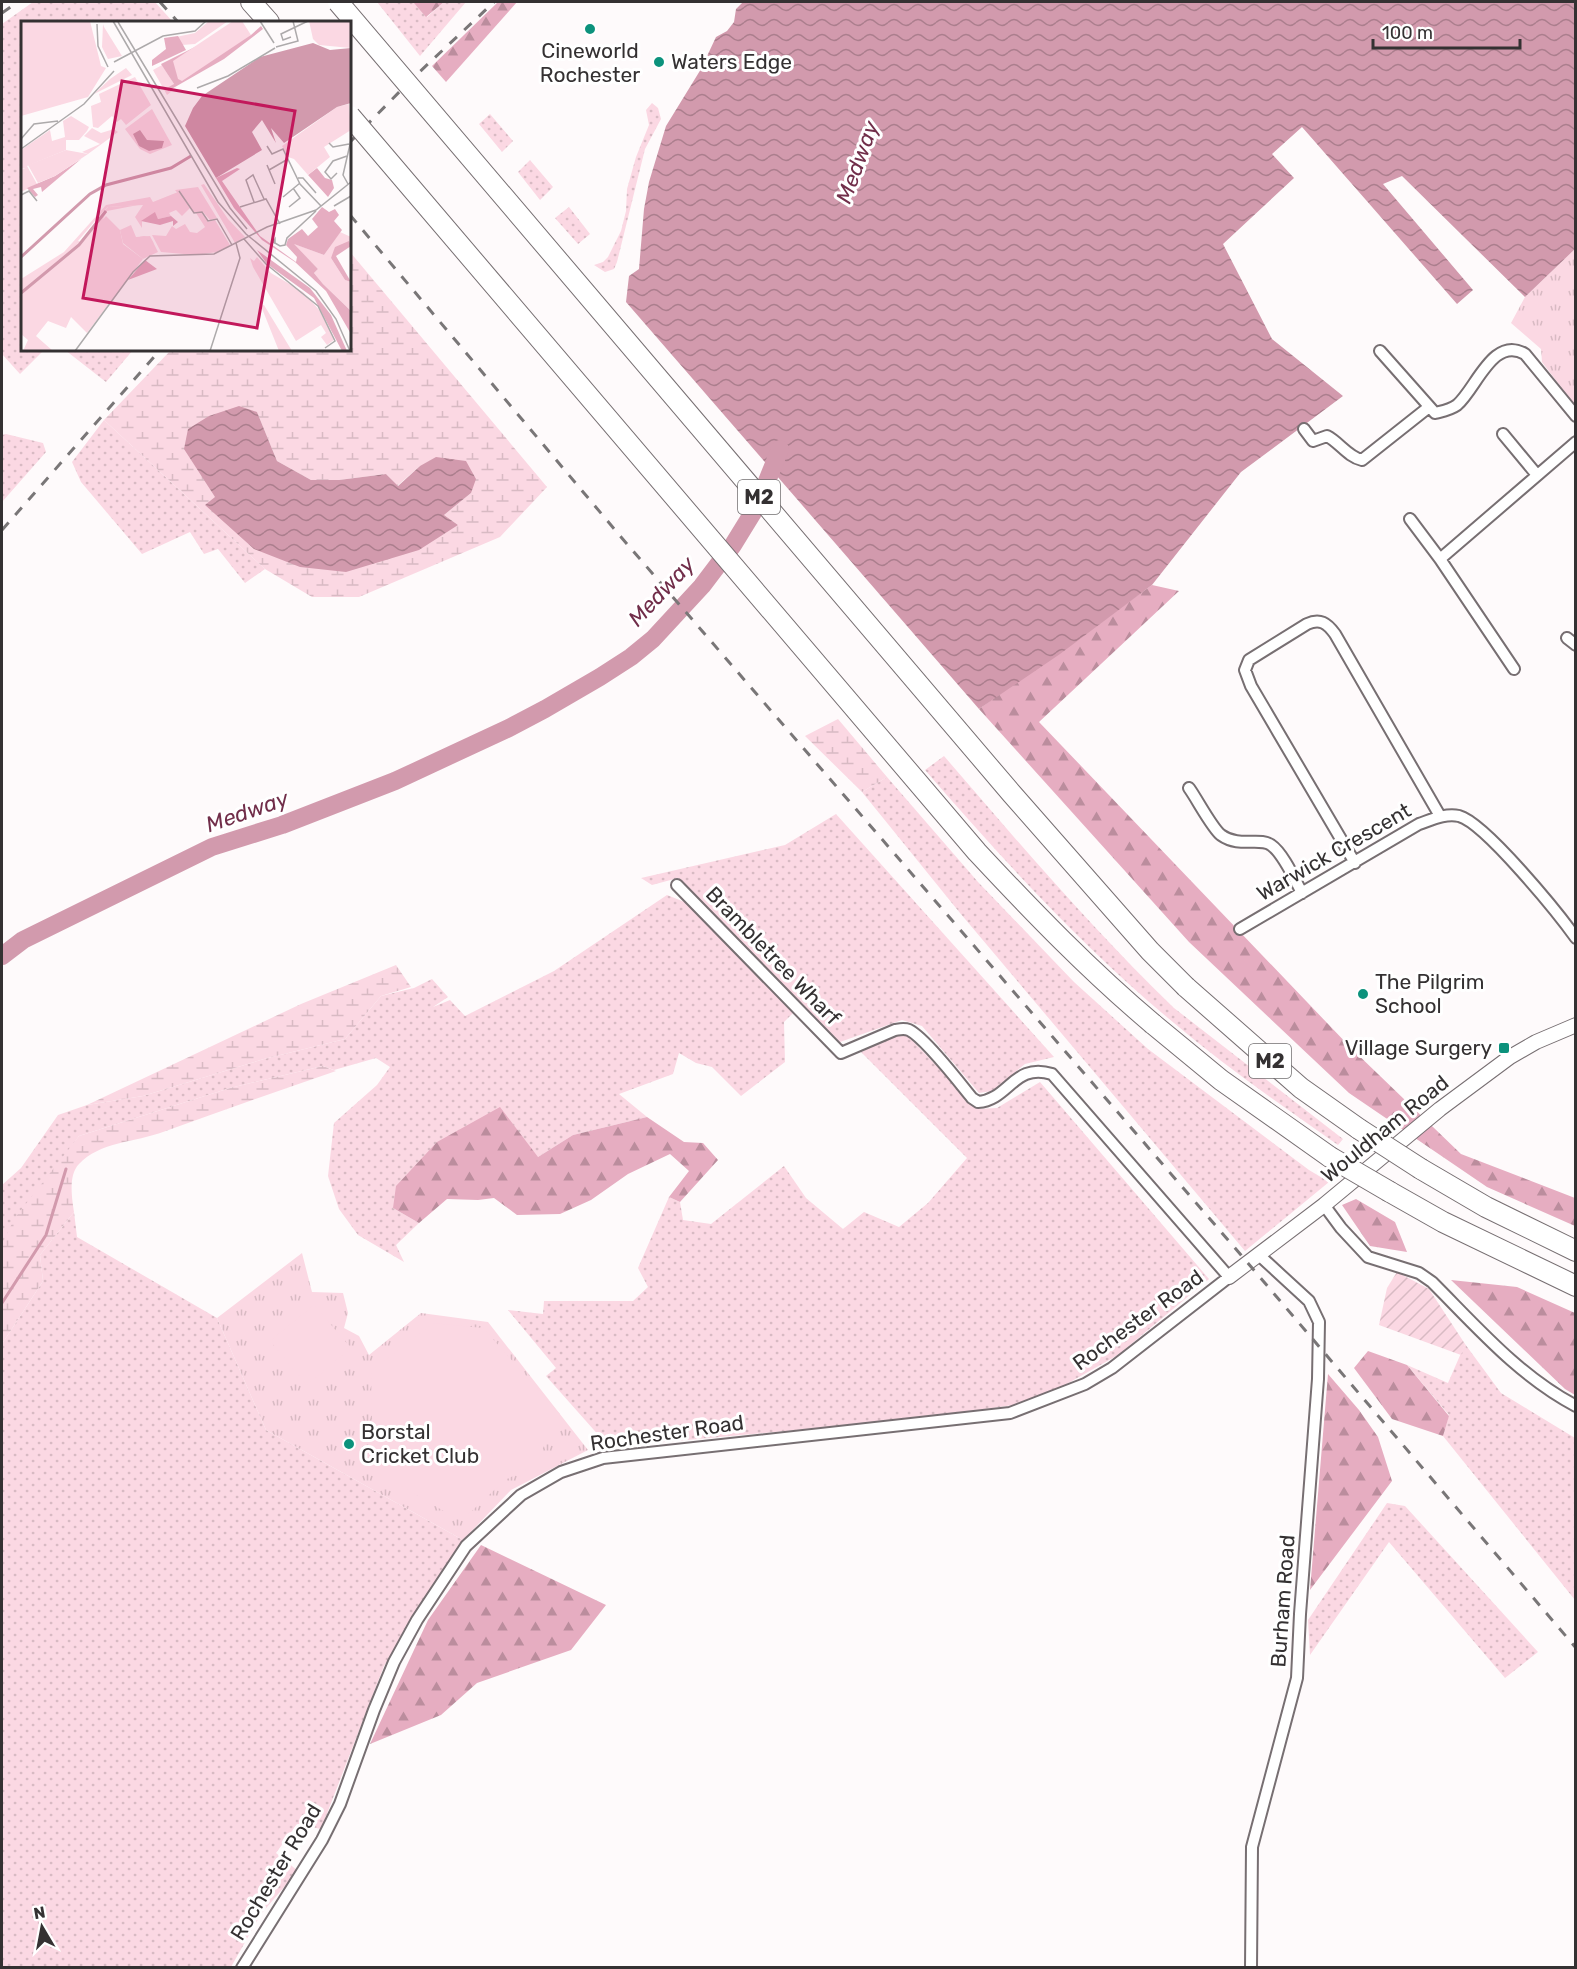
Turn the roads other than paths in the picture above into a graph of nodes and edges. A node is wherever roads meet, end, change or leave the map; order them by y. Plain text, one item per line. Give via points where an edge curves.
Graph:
1 (251, 2) edge
2 (338, 2) edge
3 (268, 21) edge
4 (351, 117) edge
5 (1380, 351) dead end
6 (1429, 407) junction
7 (1575, 416) edge
8 (1304, 429) dead end
9 (1503, 434) dead end
10 (1575, 442) edge
11 (1537, 475) junction
12 (1410, 519) dead end
13 (1440, 559) junction
14 (1514, 669) dead end
15 (1189, 788) dead end
16 (1440, 816) junction
17 (1355, 863) junction
18 (677, 885) dead end
19 (1302, 893) junction
20 (1240, 929) dead end
21 (1575, 938) edge
22 (1575, 1025) edge
23 (1324, 1205) junction
24 (1575, 1251) edge
25 (1259, 1255) junction
26 (1229, 1277) junction
27 (1575, 1286) edge
28 (1575, 1406) edge
29 (242, 1968) edge
30 (1251, 1968) edge

1 - 3 highway
2 - 24 highway, M2, bridge via 1150,951 1301,1088 1359,1129 1486,1207
4 - 27 highway, M2, bridge via 977,852 1116,993 1221,1080 1330,1157 1451,1227
5 - 6 street
6 - 7 street via 1435,413 1449,410 1495,357 1506,350 1519,350
6 - 8 street via 1362,460 1327,436 1313,441
9 - 11 street
10 - 11 street
11 - 13 street
12 - 13 street
13 - 14 street
15 - 19 street via 1220,834 1237,843 1271,845
16 - 17 street, Warwick Crescent via 1419,824
16 - 17 street via 1335,634 1323,622 1307,624 1249,660 1247,676
16 - 21 street, Warwick Crescent via 1459,816 1481,829
17 - 19 street, Warwick Crescent
18 - 26 street, Brambletree Wharf via 841,1053 895,1030 912,1031 978,1102 992,1100 1018,1077 1040,1070 1052,1074
19 - 20 street, Warwick Crescent
22 - 23 street, Wouldham Road via 1510,1057
23 - 25 street, Wouldham Road
23 - 28 street via 1368,1257 1419,1273 1432,1282 1505,1356 1553,1394
25 - 26 street, Wouldham Road
25 - 30 street, Burham Road via 1309,1301 1319,1323 1298,1678 1252,1847
26 - 29 street, Rochester Road via 1112,1368 1085,1384 1010,1413 603,1458 561,1472 521,1495 471,1540 417,1620 394,1662 340,1804 300,1877

